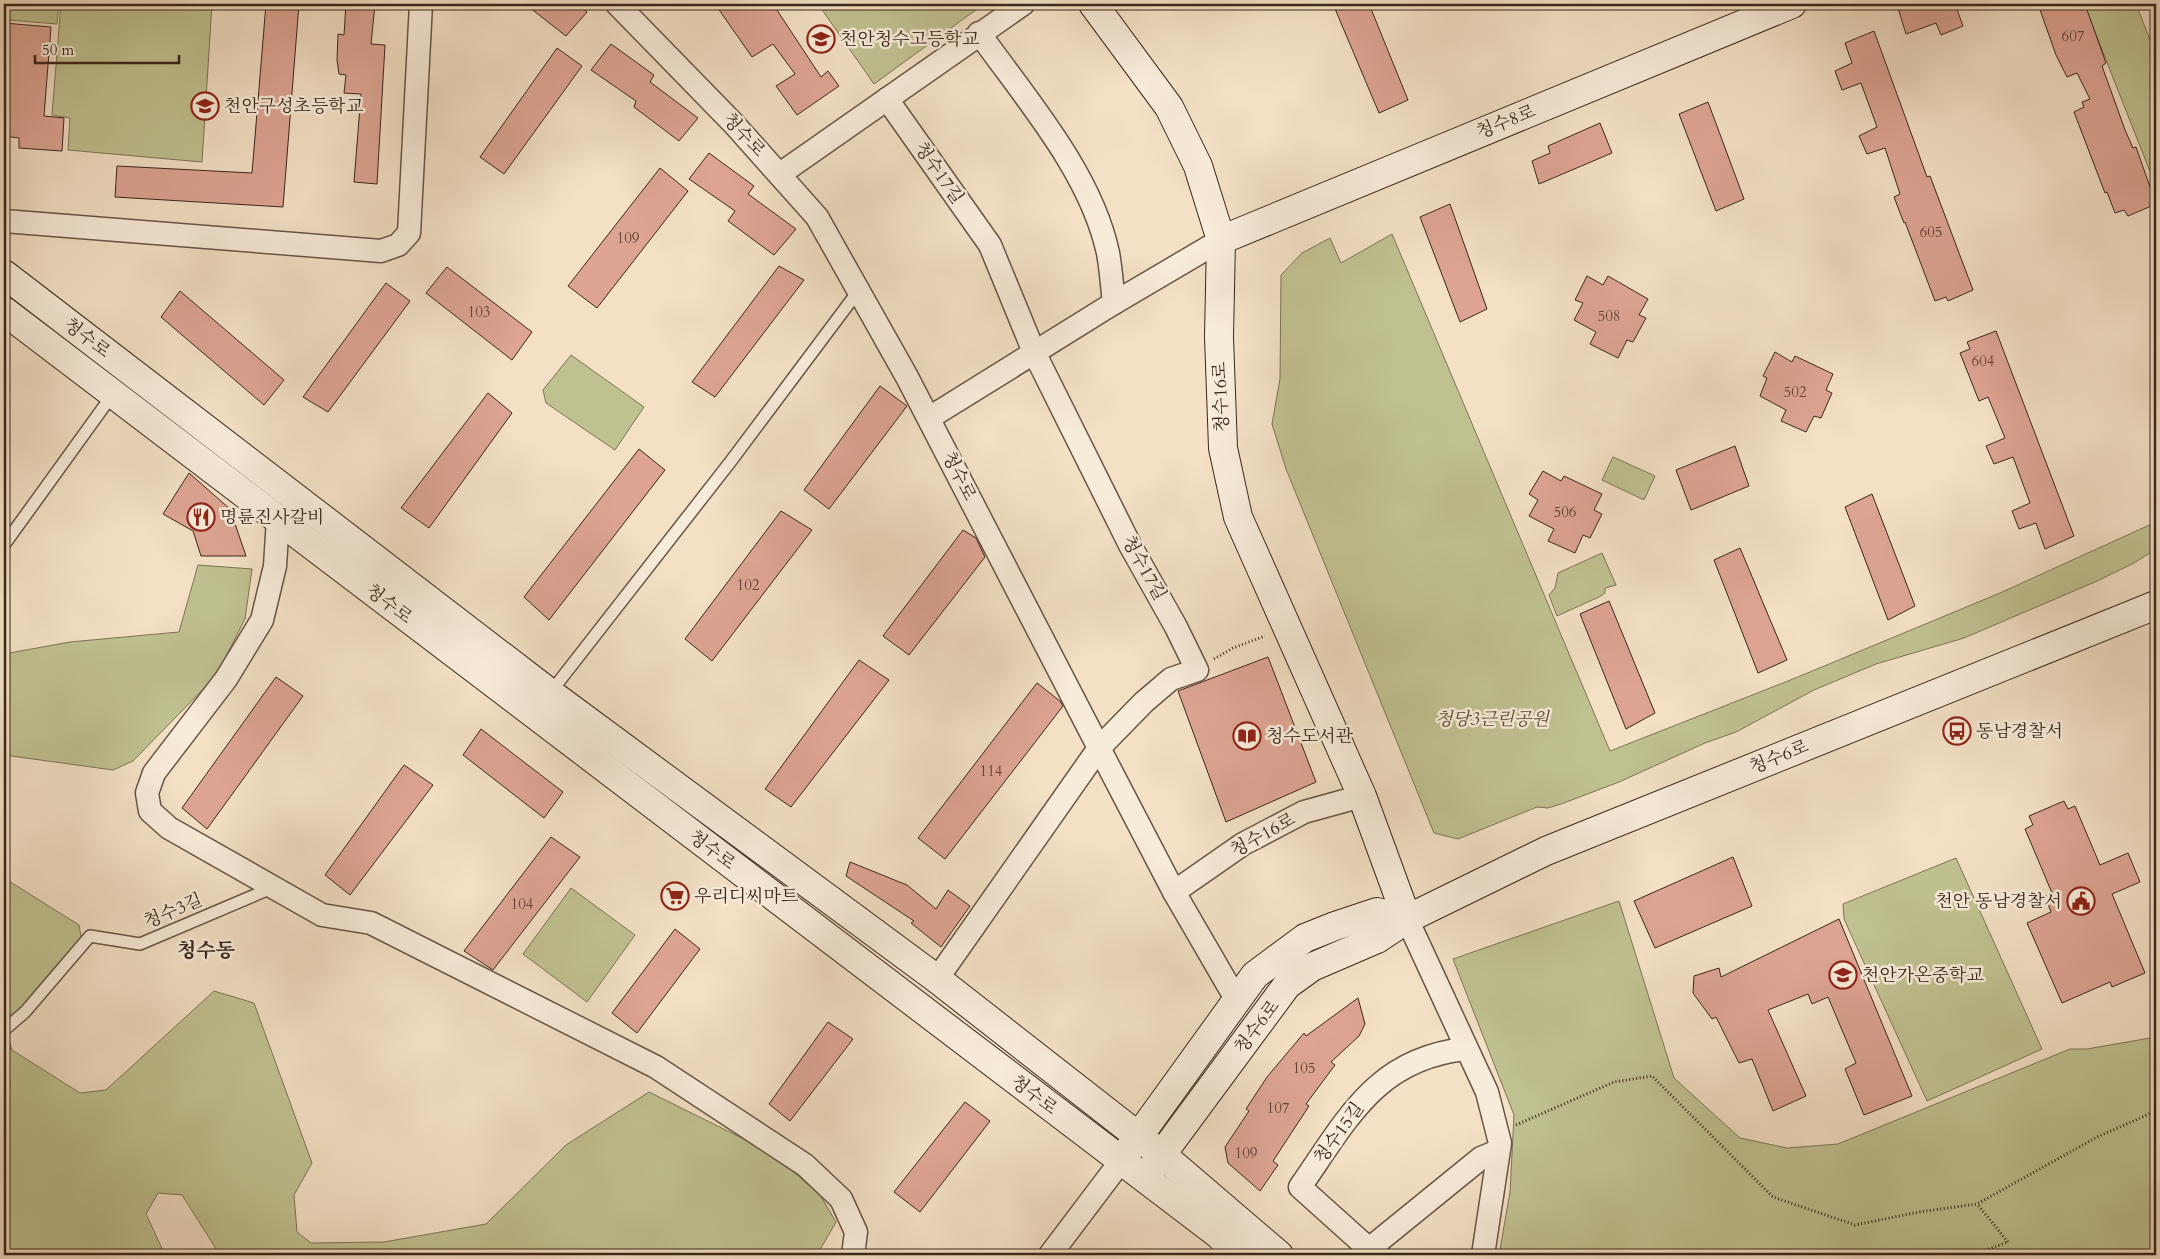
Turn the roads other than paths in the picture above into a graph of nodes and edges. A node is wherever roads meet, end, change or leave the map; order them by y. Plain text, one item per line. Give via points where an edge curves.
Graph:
1 (421, 4) edge
2 (617, 4) edge
3 (1023, 4) edge
4 (1093, 4) edge
5 (1792, 4) edge
6 (979, 33) junction
7 (887, 99) junction
8 (780, 174) junction
9 (4, 221) edge
10 (1220, 240) junction
11 (4, 274) edge
12 (859, 290) junction
13 (1114, 303) junction
14 (4, 311) edge
15 (1034, 352) junction
16 (113, 394) junction
17 (929, 418) junction
18 (278, 519) junction
19 (4, 546) edge
20 (2156, 605) edge
21 (542, 703) junction
22 (1099, 748) junction
23 (1362, 796) junction
24 (274, 887) junction
25 (1174, 892) junction
26 (1407, 919) junction
27 (937, 979) junction
28 (1236, 999) junction
29 (4, 1030) edge
30 (1466, 1050) junction
31 (1138, 1137) junction
32 (1498, 1151) junction
33 (1161, 1154) junction
34 (1121, 1161) junction
35 (1144, 1179) junction
36 (1099, 1191) junction
37 (1371, 1252) edge
38 (853, 1255) edge
39 (1050, 1255) edge
40 (1239, 1255) edge
41 (1279, 1255) edge
42 (1483, 1255) edge

1 - 9 street via 409,233 398,245 381,251
2 - 8 street, 청수로
3 - 6 street
4 - 10 street, 청수16로 via 1168,107 1198,166
5 - 10 street, 청수8로
6 - 7 street
6 - 13 street via 1068,160 1095,210 1108,254
7 - 8 street
7 - 15 street, 청수17길 via 990,245
8 - 12 street, 청수로 via 817,217
10 - 13 street
10 - 23 street, 청수16로 via 1223,448 1238,517
11 - 21 street, 청수로
12 - 17 street, 청수로
12 - 21 lane via 731,461
13 - 15 street
14 - 16 street, 청수로
15 - 17 street
15 - 22 street, 청수17길 via 1130,545 1197,670 1171,679
16 - 18 street, 청수로
16 - 19 lane
17 - 22 street, 청수로
18 - 21 street, 청수로
18 - 24 street via 275,566 262,620 226,680 154,773 146,793 150,811 169,828
20 - 26 street, 청수6로 via 1546,851
21 - 27 street, 청수로
21 - 34 street, 청수로
22 - 25 street, 청수6로
22 - 27 street
23 - 25 street, 청수16로 via 1304,812 1243,844
23 - 26 street, 청수16로
24 - 29 lane, 청수3길 via 140,944 90,936 25,1012
24 - 38 street via 322,914 371,922 656,1067 805,1165 819,1178 841,1199 856,1232
25 - 28 street, 청수6로
26 - 28 street, 청수6로 via 1376,912 1305,938 1255,975
26 - 30 street
26 - 33 street, 청수6로 via 1377,939 1312,967 1288,986
27 - 31 street, 청수로
28 - 31 street, 청수6로
30 - 32 street via 1487,1092 1500,1142
30 - 37 street, 청수15길 via 1444,1052 1407,1064 1383,1080 1356,1106 1300,1187
31 - 33 street, 청수로
31 - 34 street, 청수6로
32 - 37 street, 청수15길 via 1481,1158
32 - 42 street
33 - 35 street, 청수6로
33 - 41 street, 청수로
34 - 35 street, 청수로
34 - 36 street
35 - 36 street via 1122,1178
35 - 40 street, 청수로 via 1218,1234
36 - 39 street

